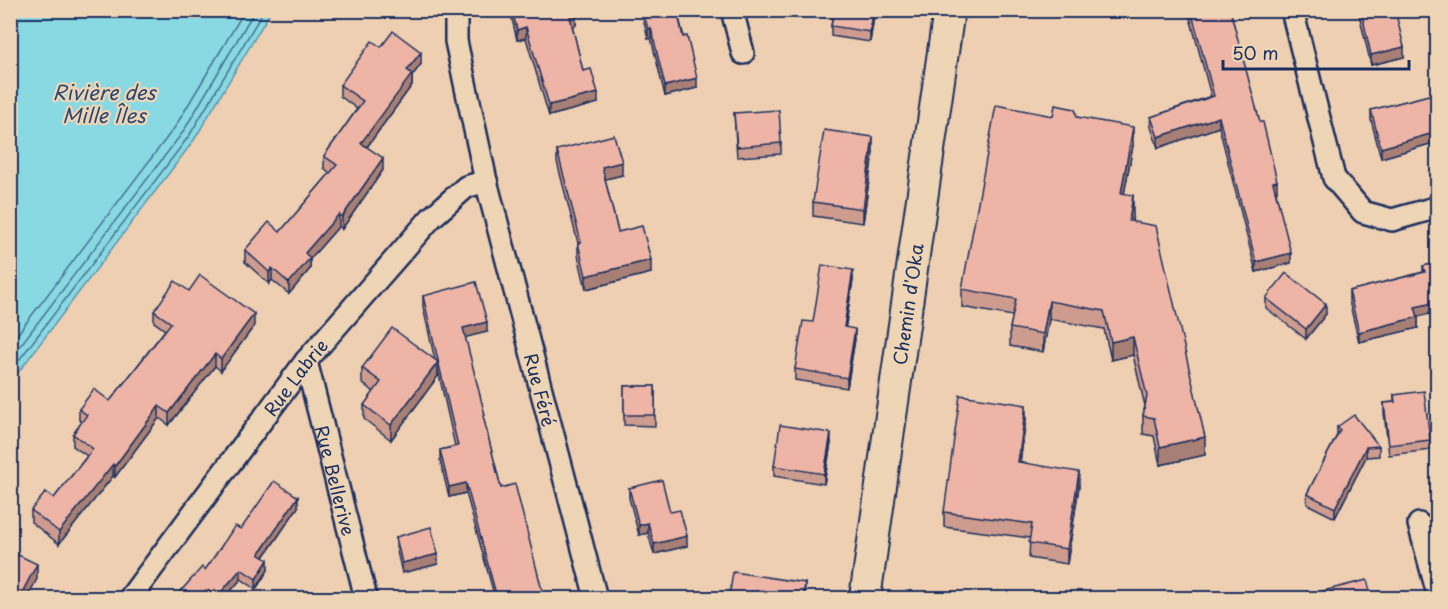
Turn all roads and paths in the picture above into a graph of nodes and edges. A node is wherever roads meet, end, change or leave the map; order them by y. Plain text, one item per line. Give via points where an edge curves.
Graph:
1 (456, 10) edge
2 (732, 10) edge
3 (949, 10) edge
4 (1292, 10) edge
5 (743, 53) dead end
6 (486, 181) junction
7 (1437, 207) edge
8 (306, 361) junction
9 (1419, 524) dead end
10 (1437, 594) edge
11 (130, 598) edge
12 (366, 598) edge
13 (596, 598) edge
14 (865, 598) edge

1 - 6 street, Rue Féré via 456,41
2 - 5 street
3 - 14 main road, Chemin d'Oka
4 - 7 street via 1334,178 1363,212 1392,220
6 - 8 street, Rue Labrie via 466,187 431,219
6 - 13 street, Rue Féré
8 - 11 street, Rue Labrie
8 - 12 street, Rue Bellerive
9 - 10 street

